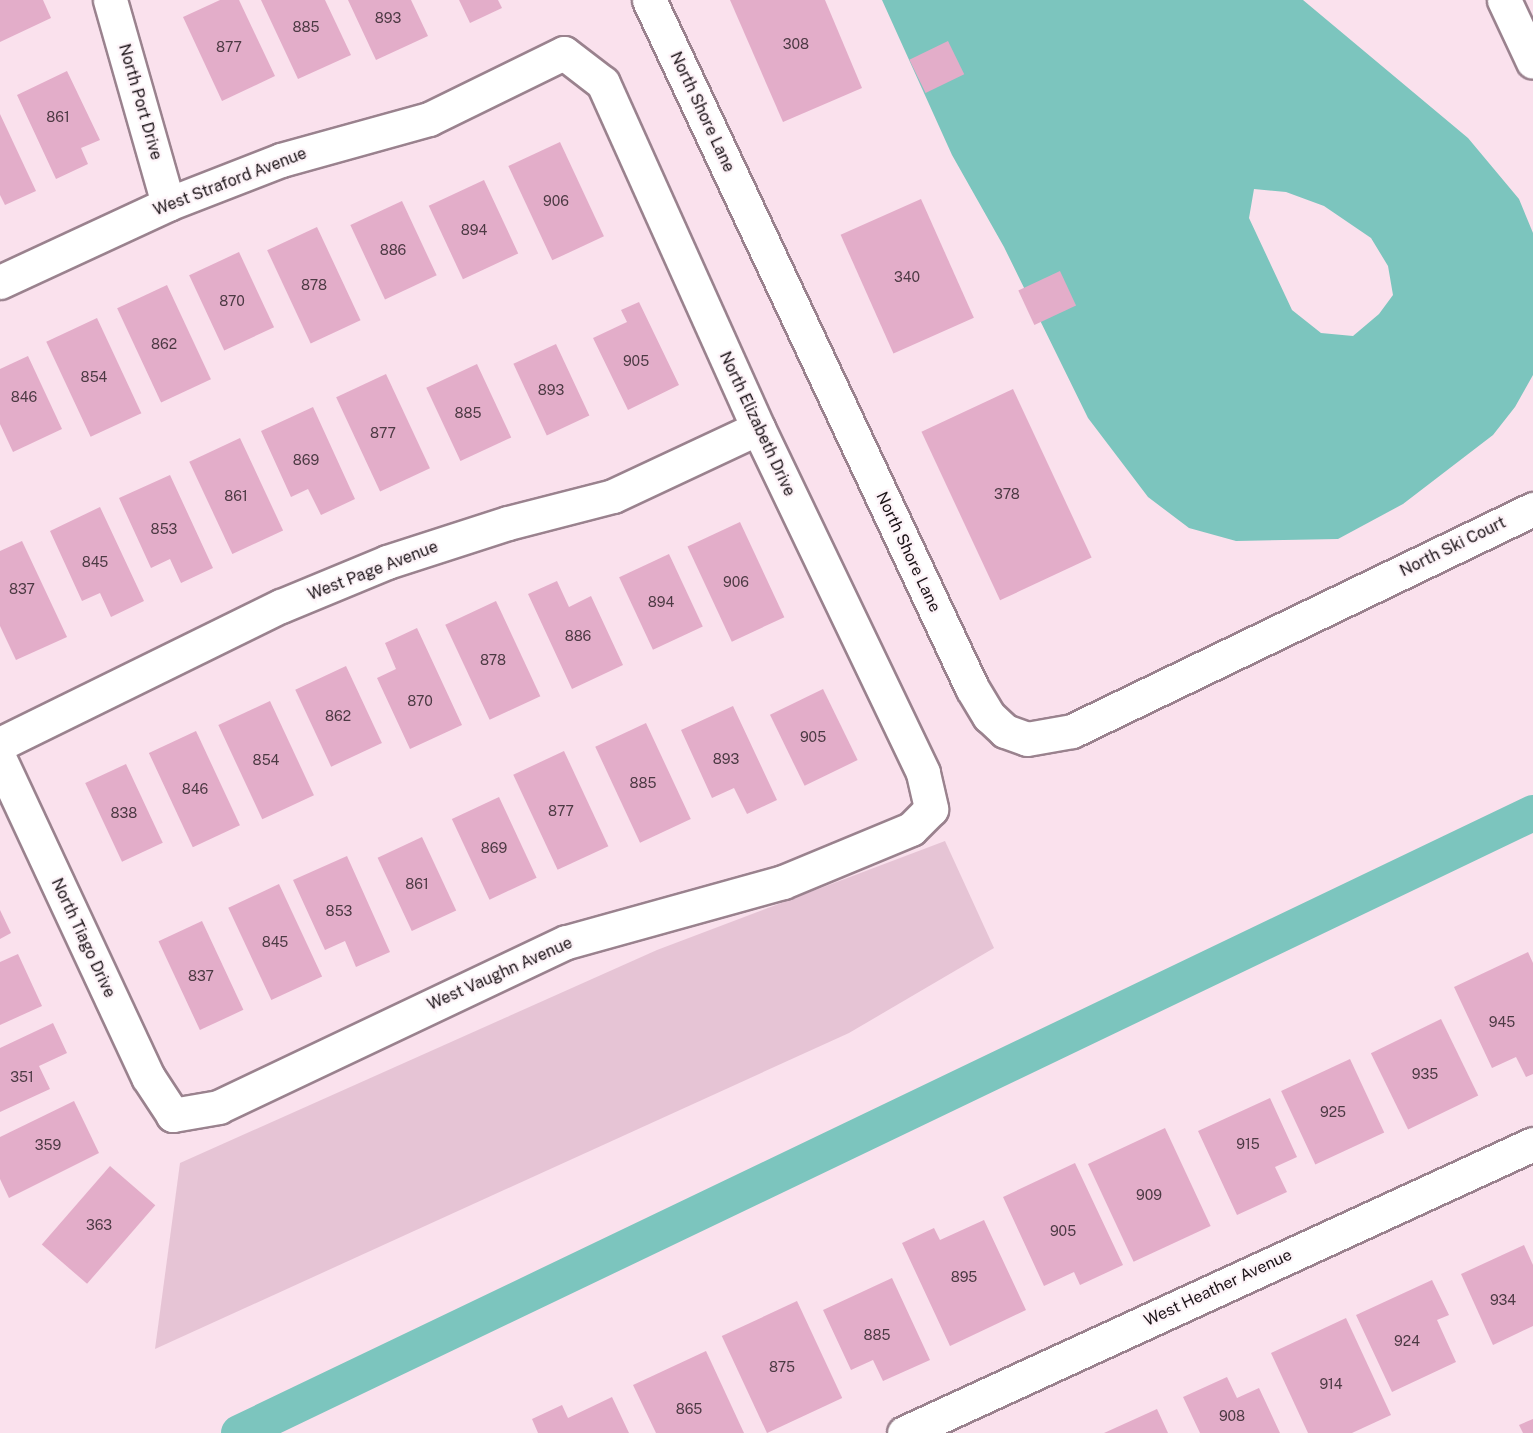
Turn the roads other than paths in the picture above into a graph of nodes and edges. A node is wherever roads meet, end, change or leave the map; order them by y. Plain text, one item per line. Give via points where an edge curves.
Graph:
1 (110, 0) edge
2 (649, 0) edge
3 (1504, 0) edge
4 (564, 52) joint
5 (1533, 62) edge
6 (168, 204) junction
7 (0, 282) edge
8 (758, 428) junction
9 (1533, 509) edge
10 (1374, 586) joint
11 (0, 744) edge
12 (0, 759) edge
13 (931, 809) joint
14 (173, 1115) joint
15 (1533, 1144) edge
16 (904, 1433) edge

1 - 6 street, North Port Drive
2 - 10 street, North Shore Lane via 972,688 989,716 1005,731 1027,739 1072,731
3 - 5 street
4 - 6 street, West Straford Avenue via 429,119 281,160
4 - 8 street, North Elizabeth Drive via 603,83
6 - 7 street, West Straford Avenue
8 - 11 street, West Page Avenue via 613,496 508,523 387,561 281,606
8 - 13 street, North Elizabeth Drive via 923,773
9 - 10 street, North Ski Court
12 - 14 street, North Tiago Drive via 148,1077
13 - 14 street, West Vaughn Avenue via 912,830 783,882 566,942 219,1107
15 - 16 street, West Heather Avenue

